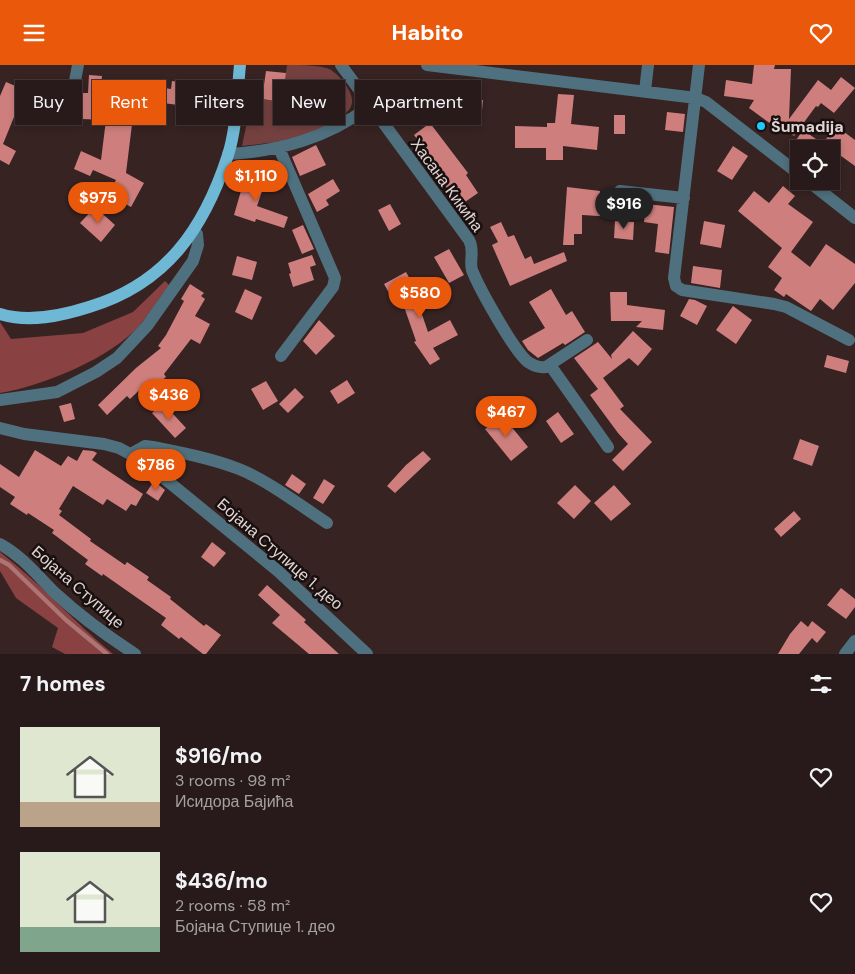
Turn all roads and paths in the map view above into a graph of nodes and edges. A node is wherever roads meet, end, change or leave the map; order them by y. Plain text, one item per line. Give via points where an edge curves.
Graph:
1 (78, 65) edge
2 (240, 65) edge
3 (341, 65) edge
4 (427, 65) edge
5 (648, 65) edge
6 (699, 65) edge
7 (452, 67) edge
8 (75, 80) edge
9 (355, 85) edge
10 (645, 91) junction
11 (696, 98) junction
12 (355, 117) edge
13 (384, 125) edge
14 (279, 148) junction
15 (228, 154) junction
16 (790, 167) edge
17 (819, 190) edge
18 (620, 191) dead end
19 (684, 198) junction
20 (855, 218) edge
21 (194, 231) junction
22 (0, 314) edge
23 (587, 340) dead end
24 (849, 340) dead end
25 (281, 356) dead end
26 (550, 365) junction
27 (0, 400) edge
28 (0, 428) edge
29 (608, 447) dead end
30 (131, 453) junction
31 (327, 523) dead end
32 (0, 544) edge
33 (855, 641) edge
34 (135, 654) edge
35 (367, 654) edge
36 (845, 654) edge

1 - 8 street
2 - 15 main road
3 - 9 street, Хасана Кикића
4 - 7 street
5 - 10 street
6 - 11 street
7 - 10 street
10 - 11 street
11 - 16 street via 706,102
11 - 19 street
12 - 14 street via 319,136
13 - 26 street, Хасана Кикића via 468,240 472,248 473,271 506,333 526,361 540,367
14 - 15 street
14 - 25 street via 335,278 333,287
15 - 21 main road
17 - 20 street
18 - 19 street
19 - 24 street via 674,278 679,289 774,303
21 - 22 main road via 153,276 107,302 53,317 27,319
21 - 27 street via 198,245 193,261 147,327 117,358 57,392
23 - 26 street
26 - 29 street
28 - 30 street, Бојана Ступице 1. део via 104,444
30 - 31 street via 146,446 153,447 240,469
30 - 35 street, Бојана Ступице 1. део via 278,571
32 - 34 street, Бојана Ступице via 22,559 56,594
33 - 36 street

